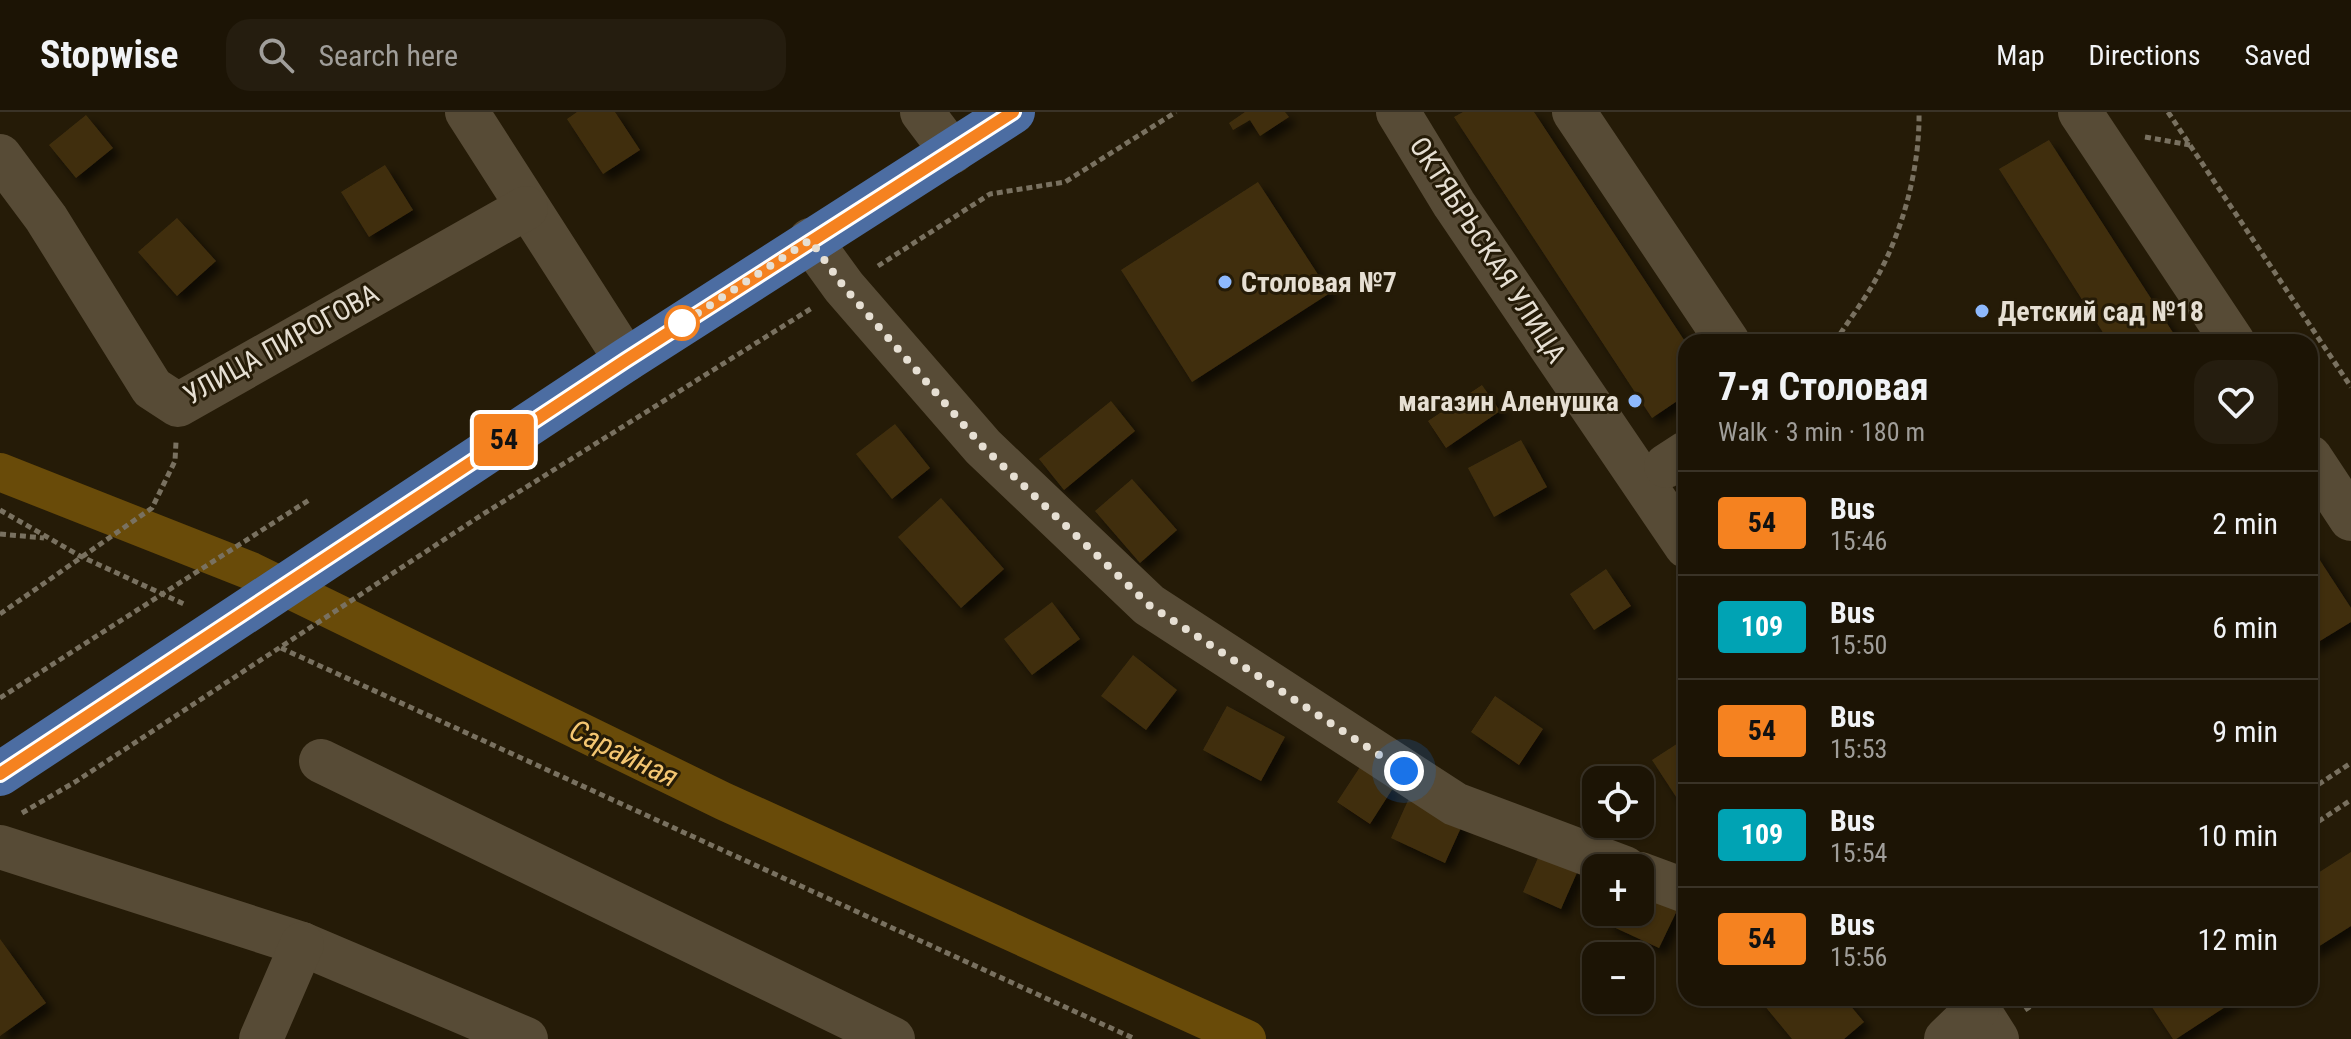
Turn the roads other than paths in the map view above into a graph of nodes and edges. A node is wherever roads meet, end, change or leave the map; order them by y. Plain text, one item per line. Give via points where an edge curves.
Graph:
1 (467, 112) edge
2 (922, 112) edge
3 (1013, 112) edge
4 (1398, 112) edge
5 (1574, 112) edge
6 (2080, 112) edge
7 (952, 152) junction
8 (0, 156) edge
9 (526, 208) junction
10 (810, 240) junction
11 (1723, 334) edge
12 (2228, 334) edge
13 (626, 360) junction
14 (2318, 469) edge
15 (2351, 519) edge
16 (1678, 534) edge
17 (321, 761) dead end
18 (0, 774) edge
19 (6, 832) edge
20 (1588, 854) edge
21 (1654, 879) edge
22 (1678, 888) edge
23 (302, 944) junction
24 (1982, 1015) edge
25 (261, 1039) edge
26 (526, 1039) edge
27 (893, 1039) edge
28 (1946, 1039) edge

1 - 9 street
2 - 7 street
3 - 7 main road
4 - 16 street, ОКТЯБРЬСКАЯ УЛИЦА via 1454,204
5 - 11 street
6 - 12 street
7 - 10 main road
8 - 9 street, УЛИЦА ПИРОГОВА via 46,218 152,388 178,405
9 - 13 street
10 - 13 main road
10 - 20 street via 844,287 983,447 1149,605 1455,804
13 - 18 main road
14 - 15 street
17 - 27 street
19 - 23 street
21 - 22 street
23 - 25 street
23 - 26 street
24 - 28 street

